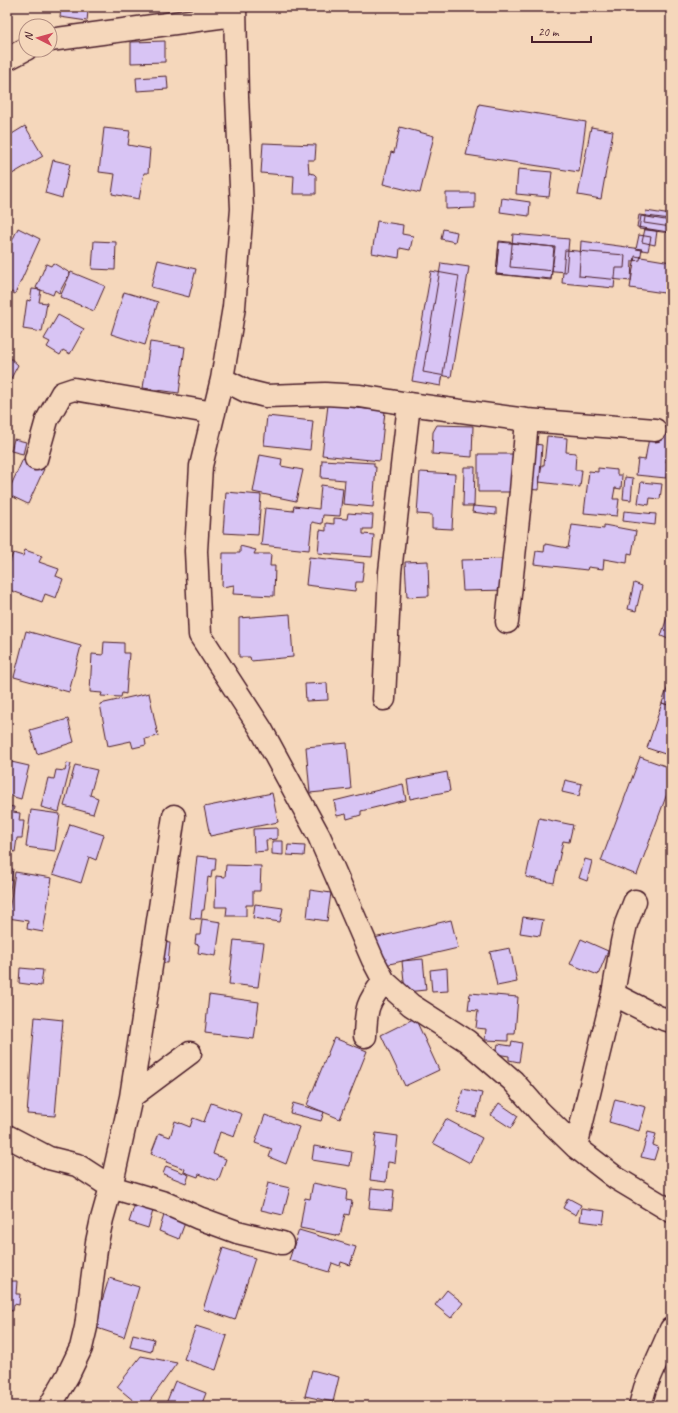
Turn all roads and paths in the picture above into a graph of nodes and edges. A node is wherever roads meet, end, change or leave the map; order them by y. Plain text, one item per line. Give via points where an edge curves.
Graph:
1 (234, 11) edge
2 (58, 39) edge
3 (18, 53) edge
4 (7, 59) edge
5 (222, 379) junction
6 (409, 404) junction
7 (214, 413) junction
8 (527, 420) junction
9 (655, 430) dead end
10 (36, 459) dead end
11 (507, 622) dead end
12 (384, 699) dead end
13 (174, 816) dead end
14 (635, 901) dead end
15 (384, 981) junction
16 (613, 994) junction
17 (671, 1021) edge
18 (365, 1036) dead end
19 (190, 1053) dead end
20 (131, 1097) junction
21 (7, 1136) edge
22 (576, 1147) junction
23 (111, 1187) junction
24 (671, 1211) edge
25 (282, 1243) dead end
26 (671, 1328) edge
27 (50, 1406) edge
28 (640, 1406) edge

1 - 2 street
1 - 5 street via 242,209 234,307
3 - 4 street
5 - 6 street via 246,391 266,396 326,394 360,396
5 - 7 street
6 - 8 street
6 - 12 street via 390,572
7 - 10 street via 74,389 62,393 47,420
7 - 15 street via 201,466 196,551 200,635 261,729 319,836
8 - 9 street
8 - 11 street
13 - 20 street
14 - 16 street via 626,924
15 - 18 street via 372,996 366,1010
15 - 22 street via 411,1004 467,1041 513,1081
16 - 17 street
16 - 22 street
19 - 20 street
20 - 23 street
21 - 23 street via 49,1158 77,1165
22 - 24 street via 616,1178
23 - 25 street via 165,1203 237,1232
23 - 27 street via 97,1242 81,1348
26 - 28 street via 645,1388

